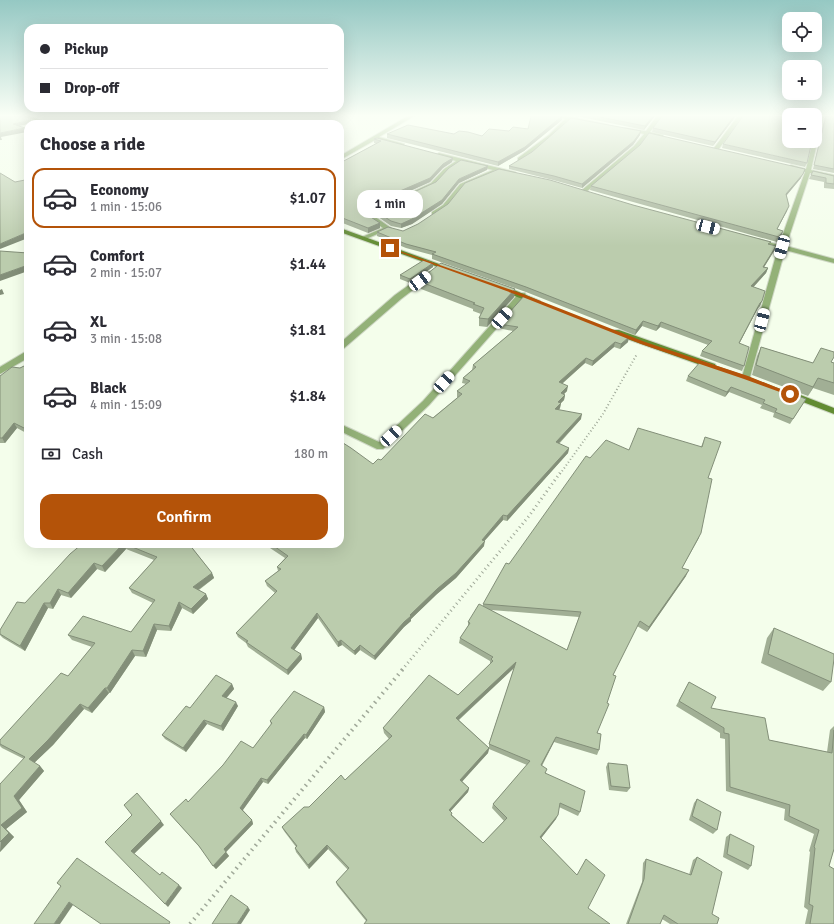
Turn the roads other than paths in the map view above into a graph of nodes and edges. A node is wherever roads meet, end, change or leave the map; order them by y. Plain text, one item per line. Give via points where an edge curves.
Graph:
1 (457, 159) edge
2 (519, 159) edge
3 (622, 159) edge
4 (811, 159) edge
5 (461, 160) junction
6 (785, 166) edge
7 (499, 170) junction
8 (808, 171) junction
9 (521, 175) edge
10 (834, 177) edge
11 (577, 190) edge
12 (584, 192) junction
13 (411, 194) edge
14 (591, 194) edge
15 (391, 203) edge
16 (427, 218) edge
17 (388, 228) junction
18 (395, 230) edge
19 (344, 231) edge
20 (364, 238) junction
21 (752, 239) edge
22 (782, 247) junction
23 (834, 261) edge
24 (441, 266) junction
25 (463, 274) edge
26 (492, 284) edge
27 (522, 295) junction
28 (543, 304) edge
29 (607, 329) edge
30 (344, 344) edge
31 (24, 356) edge
32 (716, 368) edge
33 (0, 371) edge
34 (746, 377) edge
35 (783, 391) edge
36 (834, 411) edge
37 (344, 429) edge

1 - 5 street
2 - 7 street
3 - 12 street
4 - 8 street
5 - 7 street
5 - 13 street via 432,184
6 - 8 street
7 - 9 street
7 - 16 street via 462,185 445,206
8 - 10 street
8 - 22 street
11 - 12 street
12 - 14 street
15 - 17 street via 366,214
17 - 18 street
17 - 20 street
19 - 20 street
20 - 24 street
21 - 22 street
22 - 23 street
22 - 34 street
24 - 25 street
24 - 30 street via 398,297
26 - 27 street
27 - 28 street
27 - 37 street via 426,403 380,447
29 - 32 street
31 - 33 street
35 - 36 street

